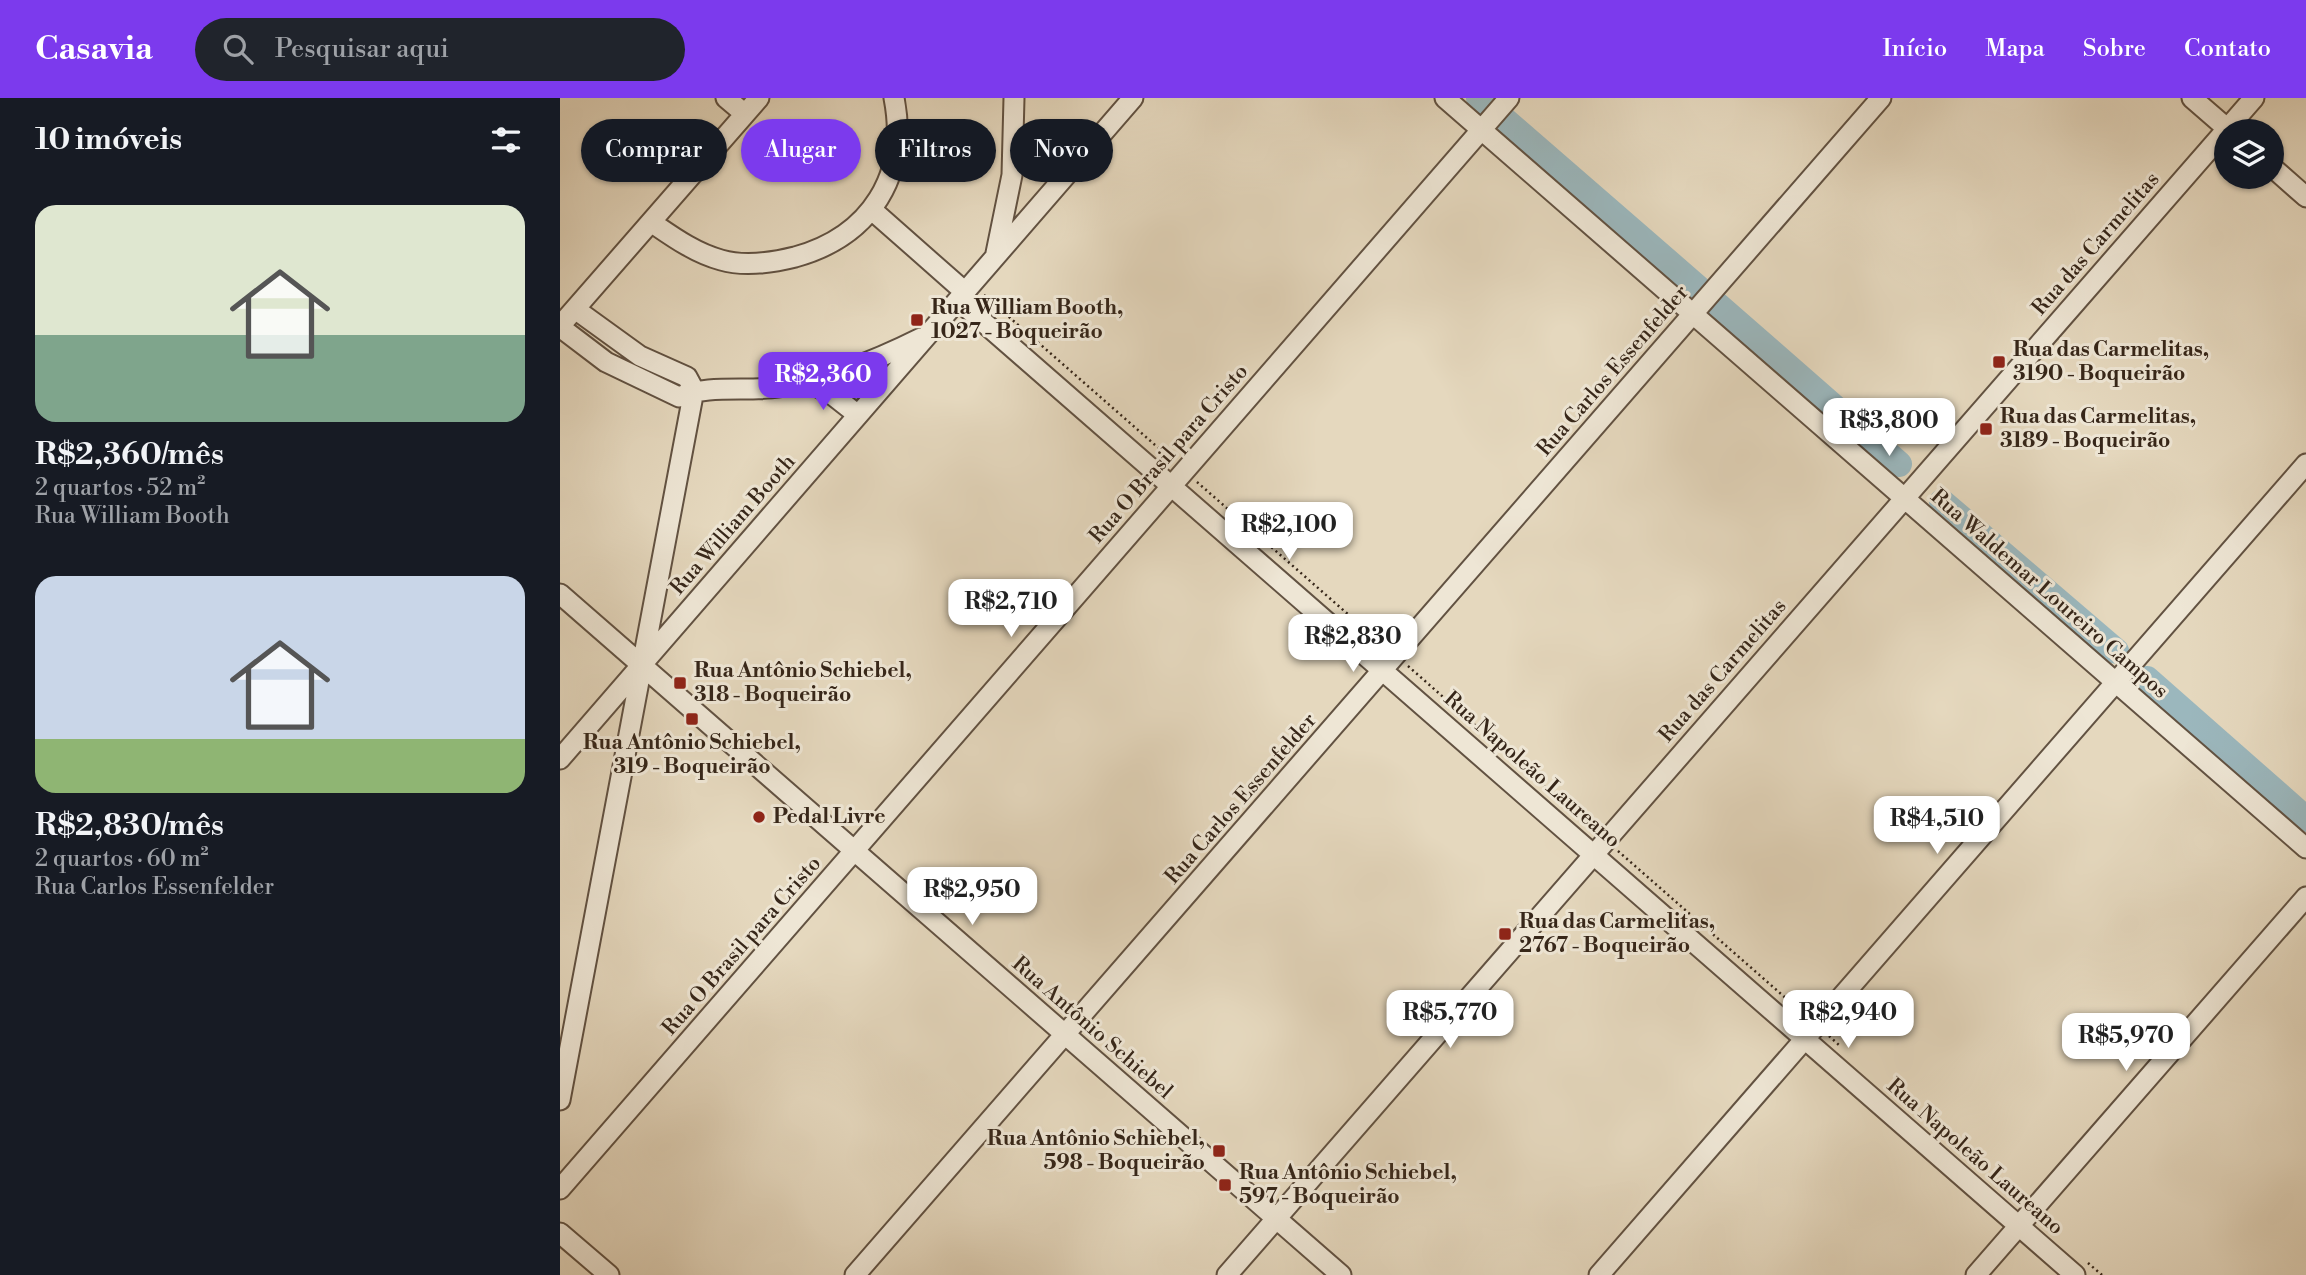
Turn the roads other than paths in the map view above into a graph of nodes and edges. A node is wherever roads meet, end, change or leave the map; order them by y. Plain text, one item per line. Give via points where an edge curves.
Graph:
1 (726, 98) edge
2 (759, 98) edge
3 (894, 98) edge
4 (1014, 98) edge
5 (1133, 98) edge
6 (1445, 98) edge
7 (1881, 98) edge
8 (2192, 98) edge
9 (2254, 98) edge
10 (1496, 113) edge
11 (745, 114) junction
12 (2216, 119) edge
13 (2237, 119) edge
14 (2214, 146) edge
15 (2284, 178) edge
16 (2306, 197) edge
17 (872, 210) junction
18 (651, 222) junction
19 (995, 258) junction
20 (961, 296) junction
21 (575, 309) junction
22 (1693, 314) junction
23 (560, 326) edge
24 (928, 334) junction
25 (640, 356) junction
26 (630, 376) junction
27 (807, 382) junction
28 (694, 390) junction
29 (858, 415) junction
30 (2306, 464) edge
31 (1171, 486) junction
32 (1905, 498) junction
33 (560, 594) edge
34 (642, 665) junction
35 (1383, 670) junction
36 (2116, 682) junction
37 (560, 759) edge
38 (2306, 848) edge
39 (855, 851) junction
40 (1594, 855) junction
41 (2306, 897) edge
42 (1065, 1034) junction
43 (1805, 1039) junction
44 (560, 1100) edge
45 (560, 1189) edge
46 (1276, 1219) junction
47 (2019, 1226) junction
48 (560, 1233) edge
49 (609, 1275) edge
50 (855, 1275) edge
51 (1227, 1275) edge
52 (1340, 1275) edge
53 (1599, 1275) edge
54 (1976, 1275) edge
55 (2075, 1275) edge

1 - 11 street
2 - 11 street
3 - 17 street via 898,121 893,169
4 - 19 street via 1012,174
5 - 19 street, Rua William Booth
6 - 10 street, Rua Waldemar Loureiro Campos
7 - 22 street, Rua Carlos Essenfelder
8 - 12 street
9 - 13 street, Rua das Carmelitas
10 - 22 street, Rua Waldemar Loureiro Campos
10 - 31 street, Rua O Brasil para Cristo
11 - 18 street
14 - 32 street, Rua das Carmelitas
15 - 16 street
17 - 18 street via 830,244 779,261 750,264 698,252
17 - 20 street, Rua Napoleão Laureano
18 - 21 street
19 - 20 street, Rua William Booth
20 - 24 street, Rua William Booth
20 - 31 street, Rua Napoleão Laureano
21 - 23 street
21 - 25 street
22 - 32 street, Rua Waldemar Loureiro Campos
22 - 35 street, Rua Carlos Essenfelder
23 - 26 street
24 - 27 street via 877,358
24 - 29 street, Rua William Booth
25 - 26 street
25 - 28 street via 687,377
26 - 28 street via 678,397
27 - 28 street via 751,390
27 - 29 street
28 - 34 street
29 - 34 street, Rua William Booth
30 - 36 street
31 - 35 street, Rua Napoleão Laureano
31 - 39 street, Rua O Brasil para Cristo
32 - 36 street, Rua Waldemar Loureiro Campos
32 - 40 street, Rua das Carmelitas
33 - 34 street, Rua Antônio Schiebel
34 - 37 street, Rua William Booth
34 - 39 street, Rua Antônio Schiebel
34 - 44 street
35 - 40 street, Rua Napoleão Laureano
35 - 42 street, Rua Carlos Essenfelder
36 - 38 street, Rua Waldemar Loureiro Campos
36 - 43 street
39 - 42 street, Rua Antônio Schiebel
39 - 45 street, Rua O Brasil para Cristo
40 - 43 street, Rua Napoleão Laureano
40 - 46 street, Rua das Carmelitas
41 - 47 street
42 - 46 street, Rua Antônio Schiebel
42 - 50 street, Rua Carlos Essenfelder
43 - 47 street, Rua Napoleão Laureano
43 - 53 street
46 - 51 street, Rua das Carmelitas
46 - 52 street, Rua Antônio Schiebel
47 - 54 street
47 - 55 street, Rua Napoleão Laureano
48 - 49 street

